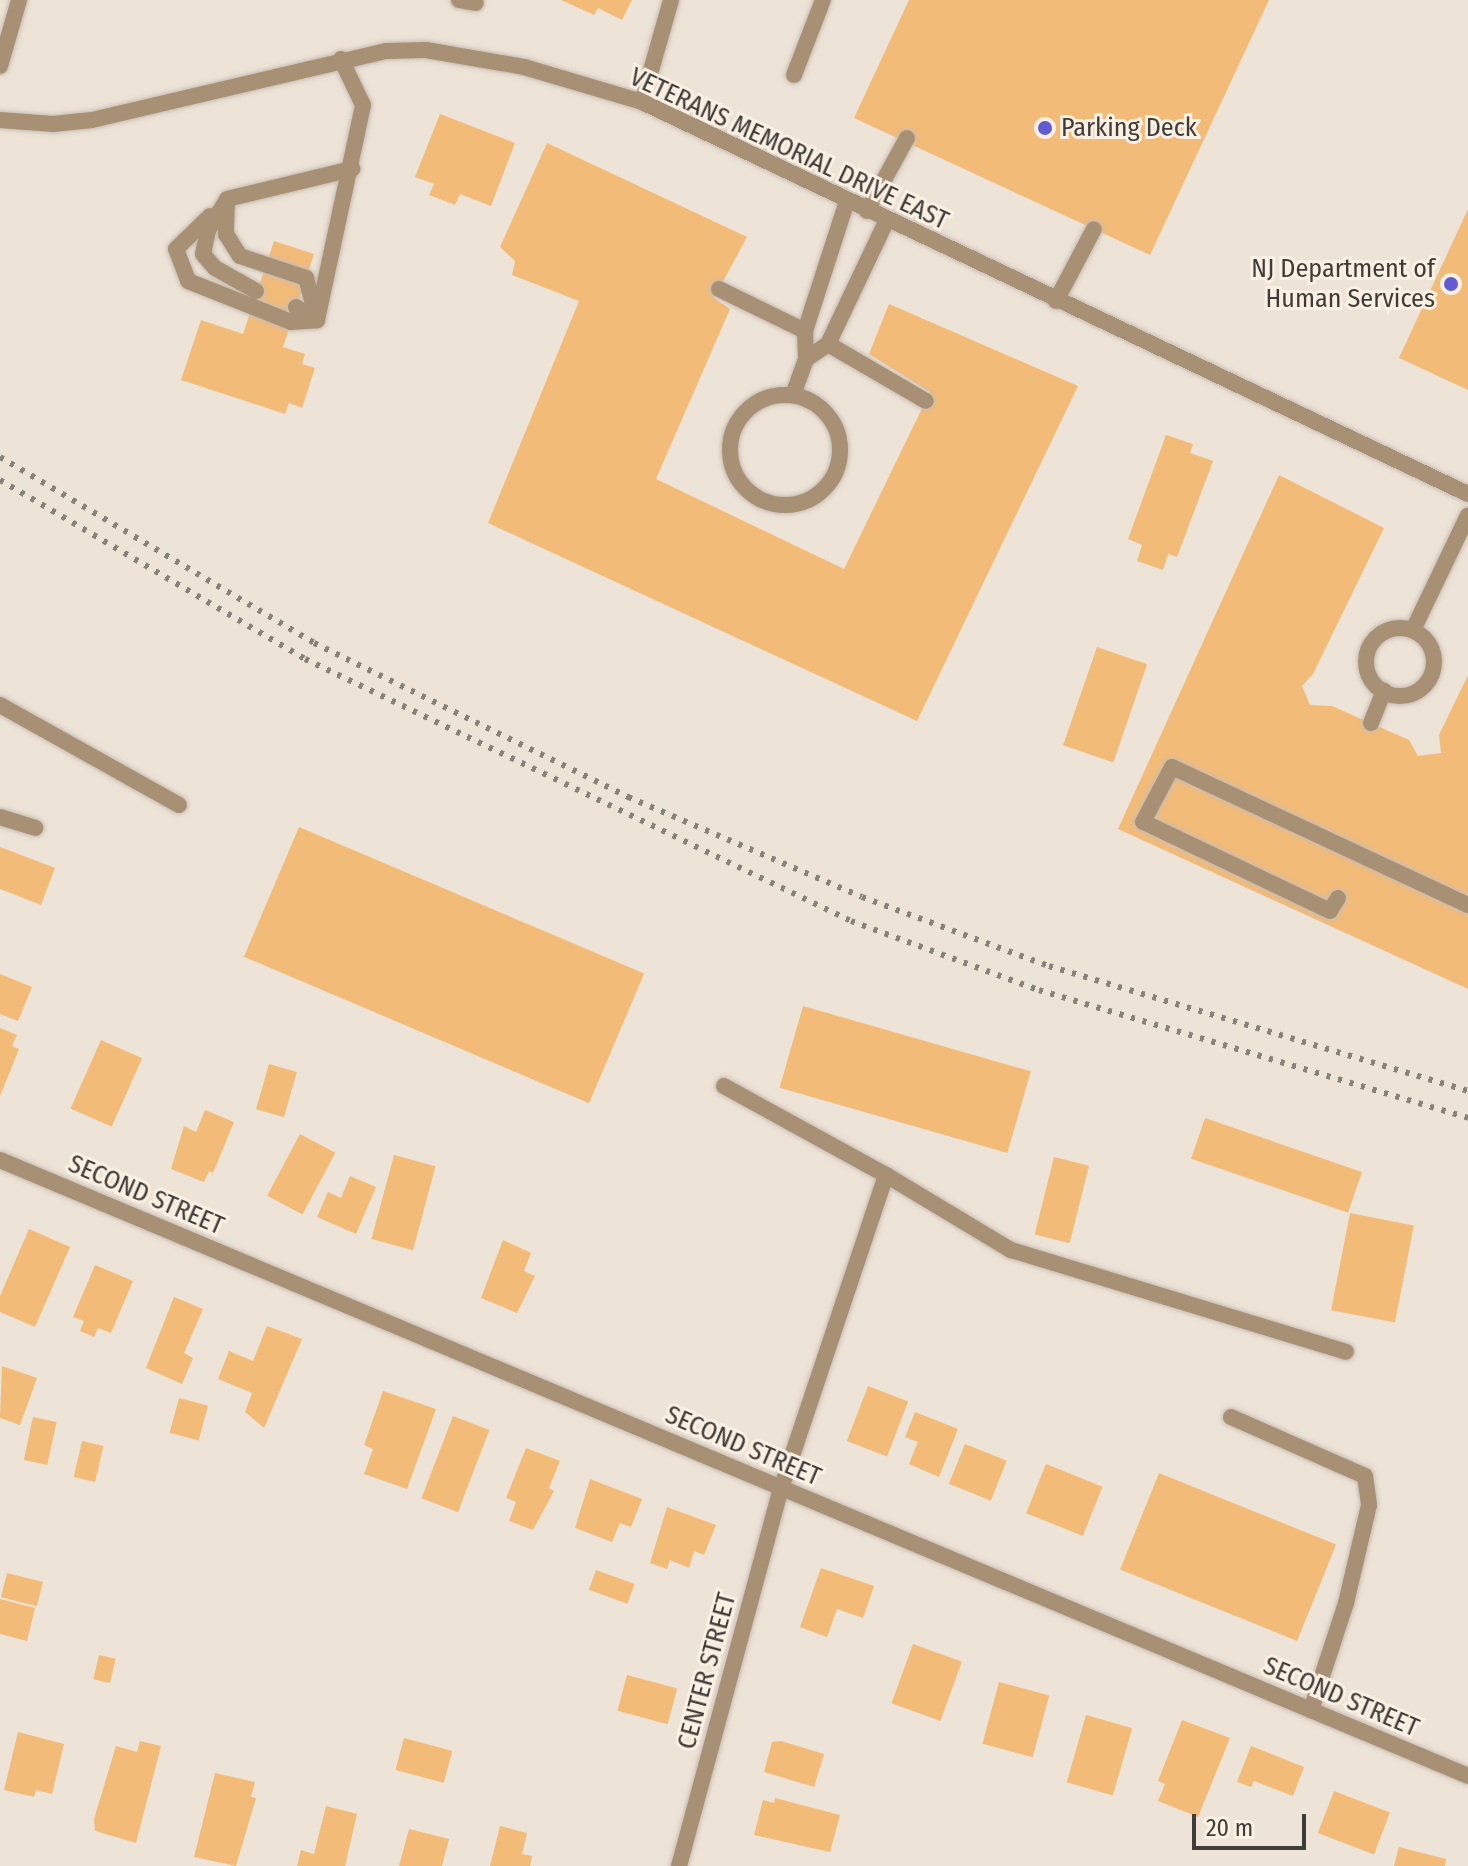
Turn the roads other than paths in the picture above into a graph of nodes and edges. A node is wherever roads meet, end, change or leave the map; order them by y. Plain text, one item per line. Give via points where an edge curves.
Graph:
1 (19, 0) edge
2 (671, 0) edge
3 (823, 0) edge
4 (341, 59) junction
5 (0, 66) edge
6 (794, 75) dead end
7 (642, 102) junction
8 (0, 120) edge
9 (907, 138) dead end
10 (352, 169) junction
11 (227, 199) junction
12 (847, 201) junction
13 (867, 211) junction
14 (887, 220) junction
15 (1094, 229) dead end
16 (719, 289) dead end
17 (256, 291) dead end
18 (1056, 301) junction
19 (296, 307) dead end
20 (317, 320) junction
21 (805, 331) junction
22 (828, 344) junction
23 (806, 359) junction
24 (793, 395) junction
25 (926, 401) dead end
26 (1468, 494) edge
27 (1468, 515) edge
28 (1413, 630) junction
29 (1384, 691) junction
30 (0, 705) edge
31 (1371, 723) dead end
32 (179, 805) dead end
33 (0, 817) edge
34 (35, 828) dead end
35 (1338, 898) dead end
36 (1468, 905) edge
37 (724, 1086) dead end
38 (0, 1160) edge
39 (886, 1175) junction
40 (1346, 1352) dead end
41 (1231, 1417) dead end
42 (781, 1489) junction
43 (1311, 1710) junction
44 (1468, 1776) edge
45 (679, 1866) edge

1 - 5 street
2 - 7 street
3 - 6 street
4 - 7 street, VETERANS MEMORIAL DRIVE EAST via 426,50 524,67
4 - 8 street, VETERANS MEMORIAL DRIVE EAST via 92,120
4 - 10 street via 363,105
7 - 12 street, VETERANS MEMORIAL DRIVE EAST
9 - 13 street
10 - 11 street
10 - 20 street
11 - 17 street via 208,230 203,254 215,268
11 - 20 street via 226,234 240,256 306,278
11 - 20 street via 176,249 188,281 291,322
12 - 13 street, VETERANS MEMORIAL DRIVE EAST
12 - 21 street
13 - 14 street, VETERANS MEMORIAL DRIVE EAST
14 - 18 street, VETERANS MEMORIAL DRIVE EAST
14 - 22 street
15 - 18 street
16 - 21 street
18 - 26 street, VETERANS MEMORIAL DRIVE EAST
19 - 20 street
21 - 23 street
22 - 23 street
22 - 25 street
23 - 24 street
24 - 24 street via 759,402 735,427 730,445 731,463 749,492 782,506 801,503 831,482 841,446 826,412
27 - 28 street
28 - 29 street via 1380,633 1367,651 1367,673
28 - 29 street via 1430,645 1430,678 1414,693
29 - 31 street
30 - 32 street
33 - 34 street
35 - 36 street via 1330,911 1143,822 1172,767
37 - 39 street
38 - 42 street, SECOND STREET
39 - 40 street via 1011,1250
39 - 42 street, CENTER STREET
41 - 43 street via 1365,1476 1366,1519
42 - 43 street, SECOND STREET
42 - 45 street, CENTER STREET
43 - 44 street, SECOND STREET

